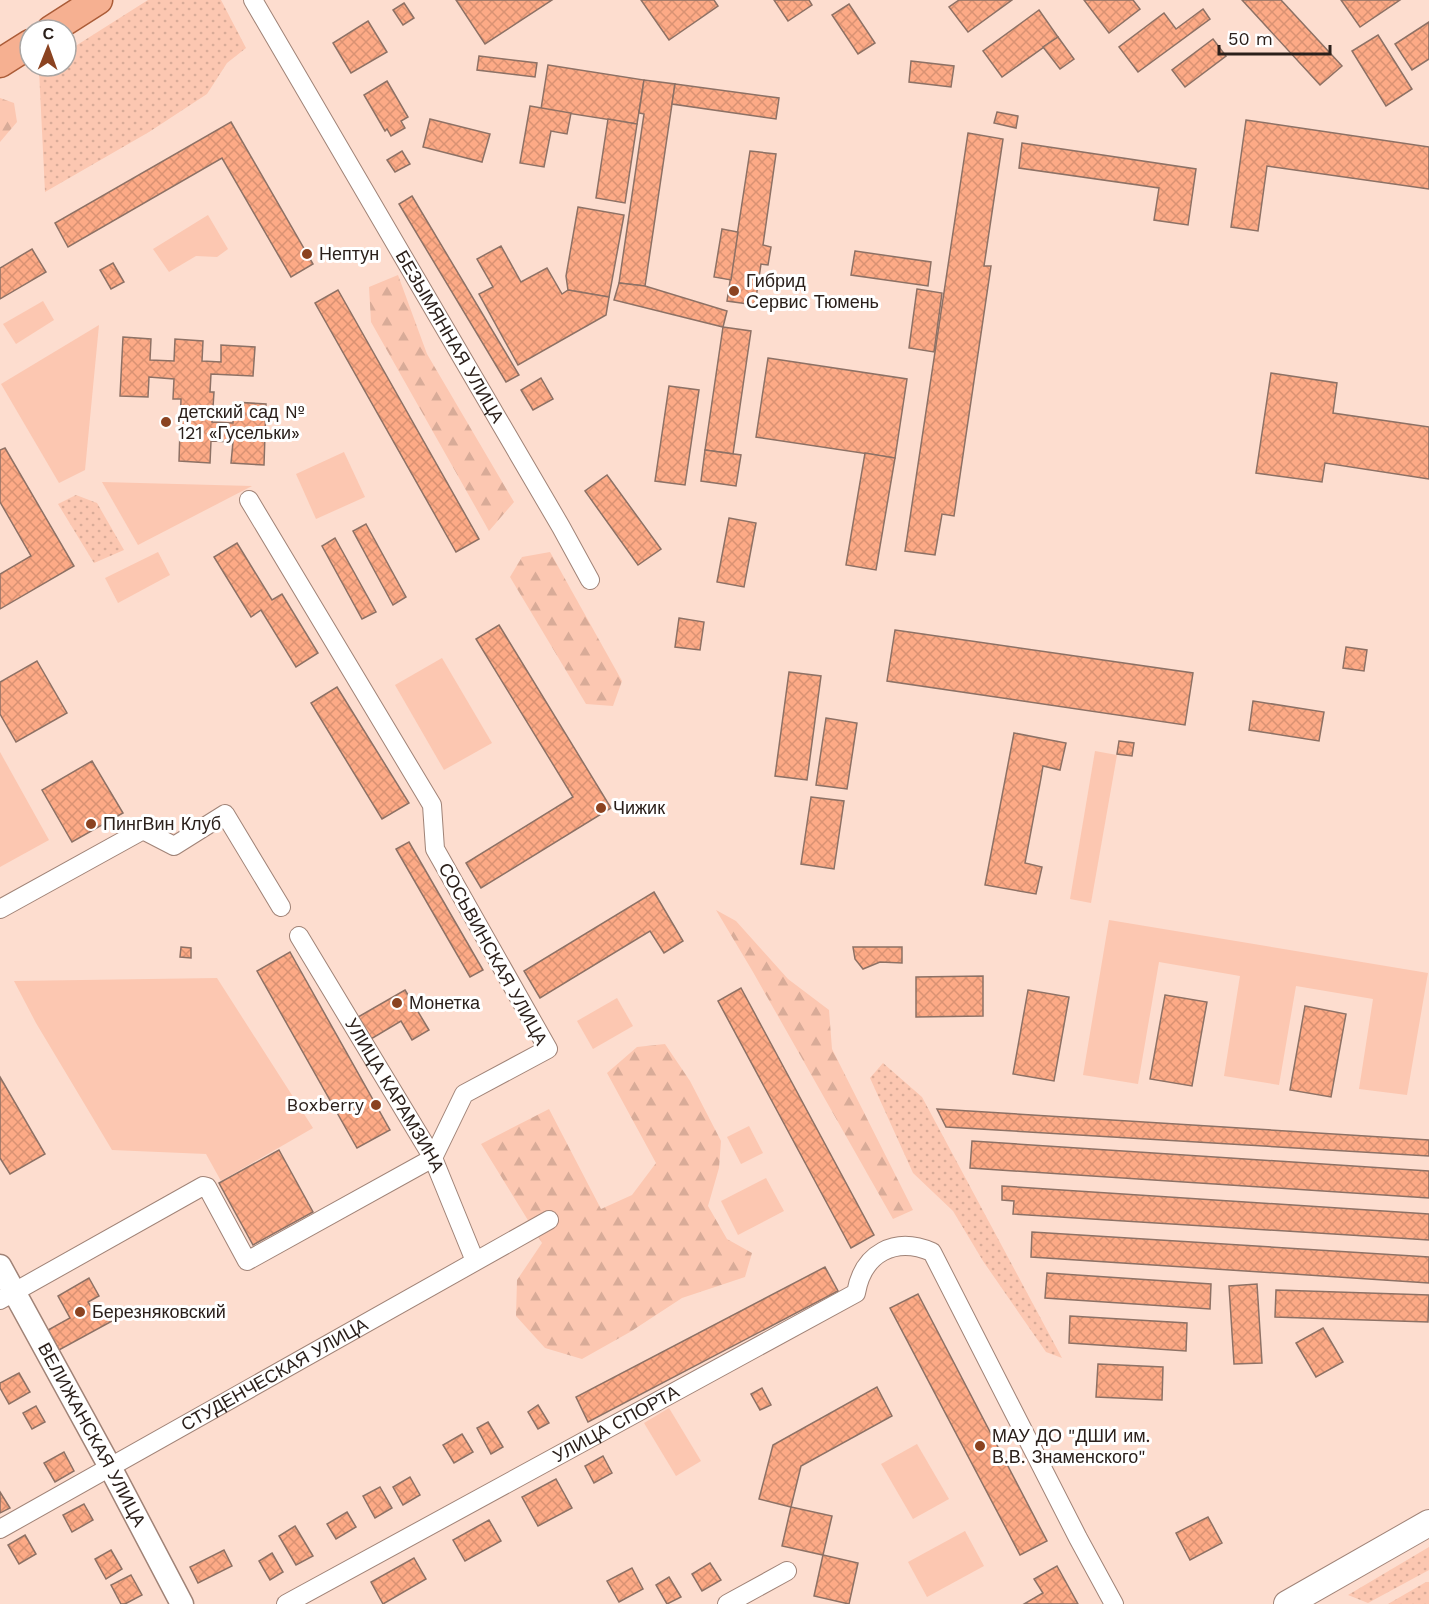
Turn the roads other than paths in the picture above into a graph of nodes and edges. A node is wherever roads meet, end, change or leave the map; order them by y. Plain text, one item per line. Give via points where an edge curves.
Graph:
1 (98, 0) edge
2 (253, 0) edge
3 (70, 18) edge
4 (18, 52) edge
5 (0, 63) edge
6 (249, 500) dead end
7 (590, 580) dead end
8 (281, 907) dead end
9 (0, 909) edge
10 (299, 936) dead end
11 (433, 1158) junction
12 (549, 1220) dead end
13 (475, 1261) junction
14 (0, 1266) edge
15 (7, 1296) edge
16 (110, 1467) junction
17 (1429, 1523) edge
18 (0, 1530) edge
19 (787, 1571) dead end
20 (182, 1604) edge
21 (286, 1604) edge
22 (727, 1604) edge
23 (1114, 1604) edge
24 (1287, 1604) edge

1 - 3 main road
2 - 7 street, БЕЗЫМЯННАЯ УЛИЦА
4 - 5 main road
6 - 11 street, СОСЬВИНСКАЯ УЛИЦА via 432,805 435,849 548,1049 464,1094
8 - 9 street via 225,814 174,846 143,830
10 - 11 street, УЛИЦА КАРАМЗИНА
11 - 13 street, УЛИЦА КАРАМЗИНА
11 - 15 street via 248,1261 203,1186
12 - 13 street, СТУДЕНЧЕСКАЯ УЛИЦА
13 - 16 street, СТУДЕНЧЕСКАЯ УЛИЦА
14 - 15 street, ВЕЛИЖАНСКАЯ УЛИЦА
15 - 16 street, ВЕЛИЖАНСКАЯ УЛИЦА
16 - 18 street, СТУДЕНЧЕСКАЯ УЛИЦА
16 - 20 street, ВЕЛИЖАНСКАЯ УЛИЦА
17 - 24 main road
19 - 22 street
21 - 23 street, УЛИЦА СПОРТА via 856,1293 861,1273 874,1257 902,1245 932,1252

